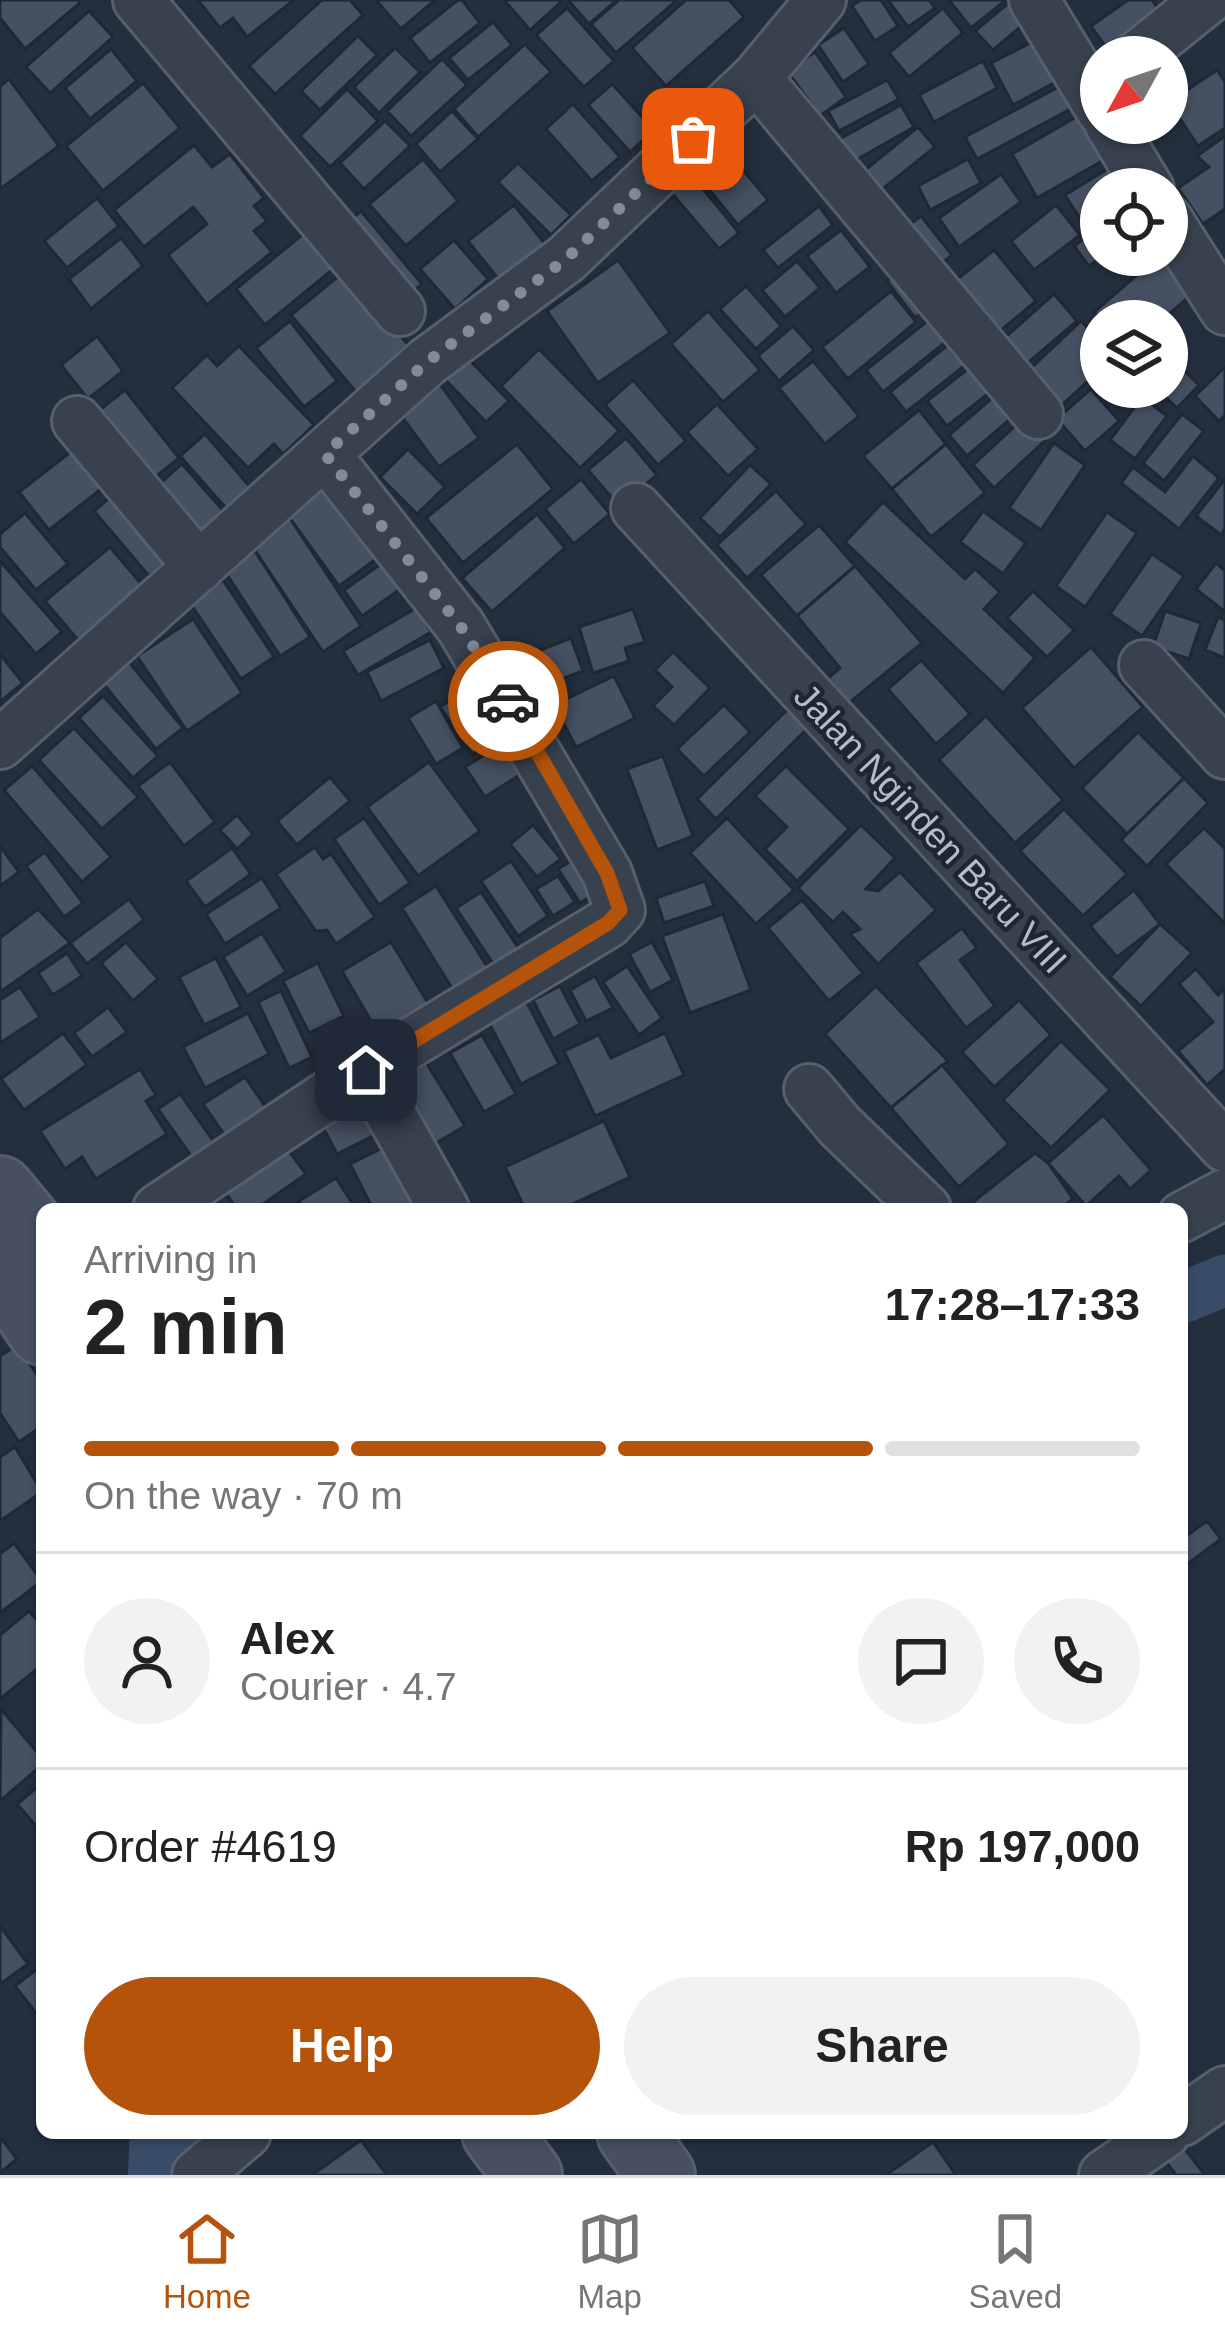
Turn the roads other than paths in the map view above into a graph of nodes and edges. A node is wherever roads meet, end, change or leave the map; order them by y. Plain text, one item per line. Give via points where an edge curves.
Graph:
1 (138, 0) edge
2 (1034, 0) edge
3 (1207, 0) edge
4 (810, 3) edge
5 (1162, 36) edge
6 (1080, 72) edge
7 (756, 78) junction
8 (1188, 245) edge
9 (1218, 283) edge
10 (400, 311) dead end
11 (1038, 414) dead end
12 (77, 421) dead end
13 (325, 454) junction
14 (636, 508) dead end
15 (199, 567) junction
16 (1144, 665) dead end
17 (0, 744) edge
18 (1225, 754) edge
19 (366, 1070) junction
20 (809, 1089) dead end
21 (1225, 1147) edge
22 (0, 1190) edge
23 (1225, 1193) edge
24 (167, 1203) edge
25 (441, 1203) edge
26 (920, 1203) edge
27 (1188, 1214) edge
28 (36, 1234) edge
29 (1225, 2091) edge
30 (1188, 2117) edge
31 (239, 2139) edge
32 (501, 2139) edge
33 (636, 2139) edge
34 (1156, 2139) edge
35 (197, 2175) edge
36 (528, 2175) edge
37 (661, 2175) edge
38 (1104, 2175) edge

1 - 10 street
2 - 6 street
3 - 5 street
4 - 7 street
7 - 11 street
7 - 13 street via 566,259 427,362
8 - 9 street
12 - 15 street
13 - 15 street
13 - 19 street via 461,627 537,749 553,814 607,873 620,910
14 - 21 street, Jalan Nginden Baru VIII
15 - 17 street
16 - 18 street
19 - 24 street
19 - 25 street
20 - 26 street
22 - 28 main road
23 - 27 street
29 - 30 street
31 - 35 street
32 - 36 main road
33 - 37 main road
34 - 38 street

